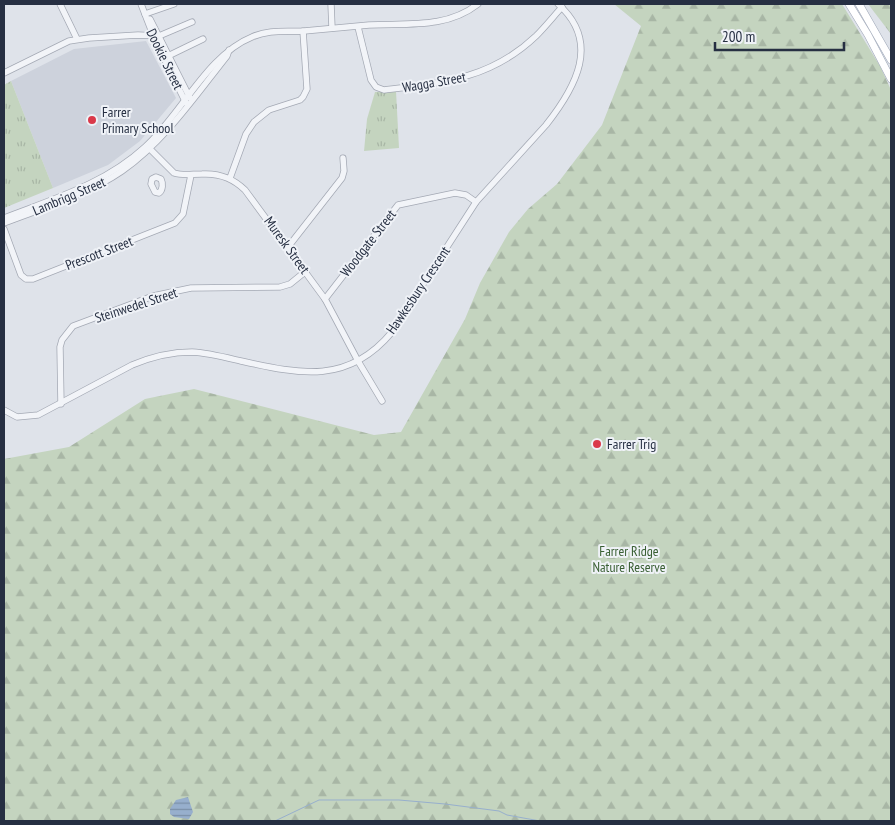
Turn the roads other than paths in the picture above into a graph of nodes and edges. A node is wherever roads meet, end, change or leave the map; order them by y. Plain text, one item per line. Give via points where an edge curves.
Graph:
1 (60, 4) edge
2 (141, 4) edge
3 (174, 4) edge
4 (331, 4) edge
5 (478, 4) edge
6 (849, 4) edge
7 (859, 4) edge
8 (560, 5) edge
9 (145, 14) junction
10 (192, 22) dead end
11 (358, 27) junction
12 (332, 28) junction
13 (303, 31) junction
14 (156, 36) junction
15 (78, 39) junction
16 (203, 39) dead end
17 (168, 56) junction
18 (891, 60) edge
19 (4, 73) edge
20 (891, 79) edge
21 (188, 100) junction
22 (148, 147) junction
23 (343, 158) dead end
24 (170, 171) junction
25 (190, 175) junction
26 (230, 178) junction
27 (161, 179) dead end
28 (476, 202) junction
29 (4, 218) edge
30 (4, 223) edge
31 (4, 228) edge
32 (288, 247) junction
33 (306, 271) junction
34 (325, 299) junction
35 (358, 361) junction
36 (382, 401) dead end
37 (61, 404) junction
38 (4, 410) edge

1 - 15 street
2 - 9 street, Dookie Street
3 - 9 street
4 - 12 street
5 - 11 street, Lambrigg Street via 443,21
6 - 20 main road
7 - 18 main road
8 - 11 street, Wagga Street via 536,36 486,69 458,80 384,90 371,80
8 - 28 street, Hawkesbury Crescent via 575,23 580,37 581,58 575,78 555,113
9 - 14 street, Dookie Street
10 - 14 street
11 - 12 street, Lambrigg Street
12 - 13 street, Lambrigg Street
13 - 21 street, Lambrigg Street via 267,32 241,42 224,53
13 - 26 street via 307,89 297,102 269,110 254,122 246,134
14 - 15 street
14 - 17 street, Dookie Street
14 - 21 street, Dookie Street
15 - 19 street
16 - 17 street
17 - 21 street, Dookie Street
21 - 22 street, Lambrigg Street
22 - 24 street
22 - 29 street, Lambrigg Street via 91,184
22 - 30 street, Lambrigg Street via 122,171 93,188
23 - 32 street via 342,178
24 - 25 street
24 - 27 street
25 - 26 street
25 - 31 street, Prescott Street via 183,214 176,223 33,279 21,275
26 - 32 street, Muresk Street via 246,190
28 - 34 street, Woodgate Street via 461,193 398,205
28 - 35 street, Hawkesbury Crescent via 392,332
32 - 33 street, Muresk Street
33 - 34 street, Muresk Street
33 - 37 street, Steinwedel Street via 290,284 280,287 191,288 170,292 73,326 60,347
34 - 35 street, Muresk Street
35 - 36 street, Muresk Street
35 - 37 street, Hawkesbury Crescent via 325,371 305,372 207,353 162,355 132,365
37 - 38 street, Hawkesbury Crescent via 38,415 24,417

